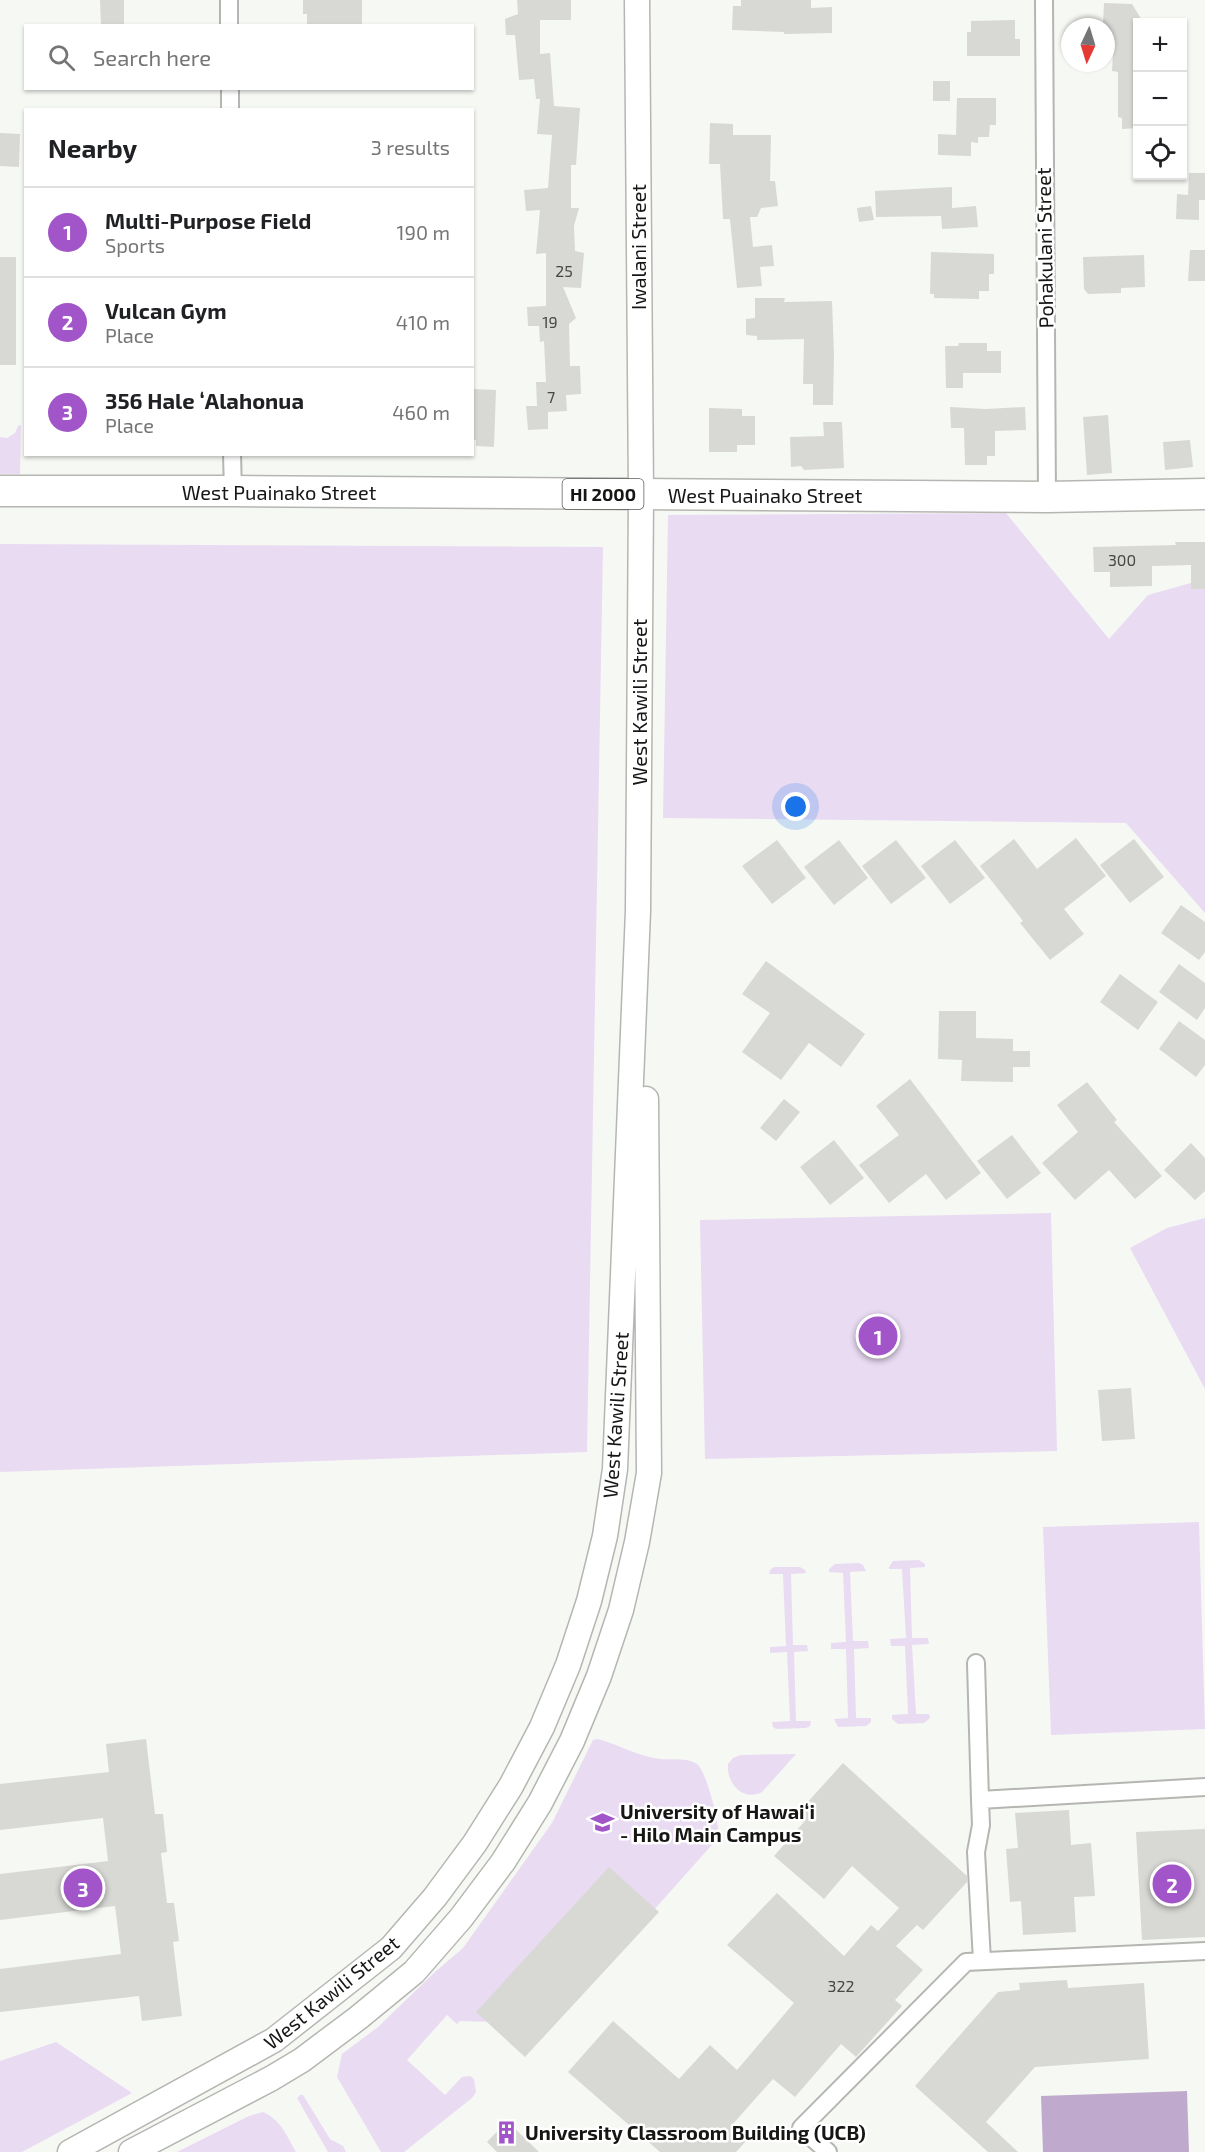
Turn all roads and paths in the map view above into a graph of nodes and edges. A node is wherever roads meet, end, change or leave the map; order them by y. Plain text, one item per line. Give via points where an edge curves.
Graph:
1 (229, 0) edge
2 (637, 0) edge
3 (1044, 0) edge
4 (229, 24) edge
5 (230, 90) edge
6 (230, 108) edge
7 (232, 456) edge
8 (0, 491) edge
9 (232, 491) junction
10 (641, 494) junction
11 (1205, 494) edge
12 (1047, 497) junction
13 (638, 910) junction
14 (976, 1663) dead end
15 (1205, 1787) edge
16 (980, 1800) junction
17 (1205, 1951) edge
18 (981, 1961) junction
19 (70, 2152) edge
20 (131, 2152) edge
21 (828, 2152) edge

1 - 4 street
2 - 10 street, Iwalani Street
3 - 12 street, Pohakulani Street
5 - 6 street
7 - 9 street
8 - 9 highway, West Puainako Street / HI 2000
9 - 10 highway, West Puainako Street / HI 2000
10 - 12 highway, West Puainako Street / HI 2000
10 - 13 street, West Kawili Street
11 - 12 highway, West Puainako Street / HI 2000
13 - 19 street, West Kawili Street via 615,1469 605,1536 589,1601 542,1727 475,1843 391,1948 256,2051
13 - 20 street, West Kawili Street via 647,1116 649,1473 621,1610 599,1676 540,1803 461,1918 414,1972 302,2060
14 - 16 street
15 - 16 street
16 - 18 street via 976,1852
17 - 18 street
18 - 21 street via 966,1962 801,2128

